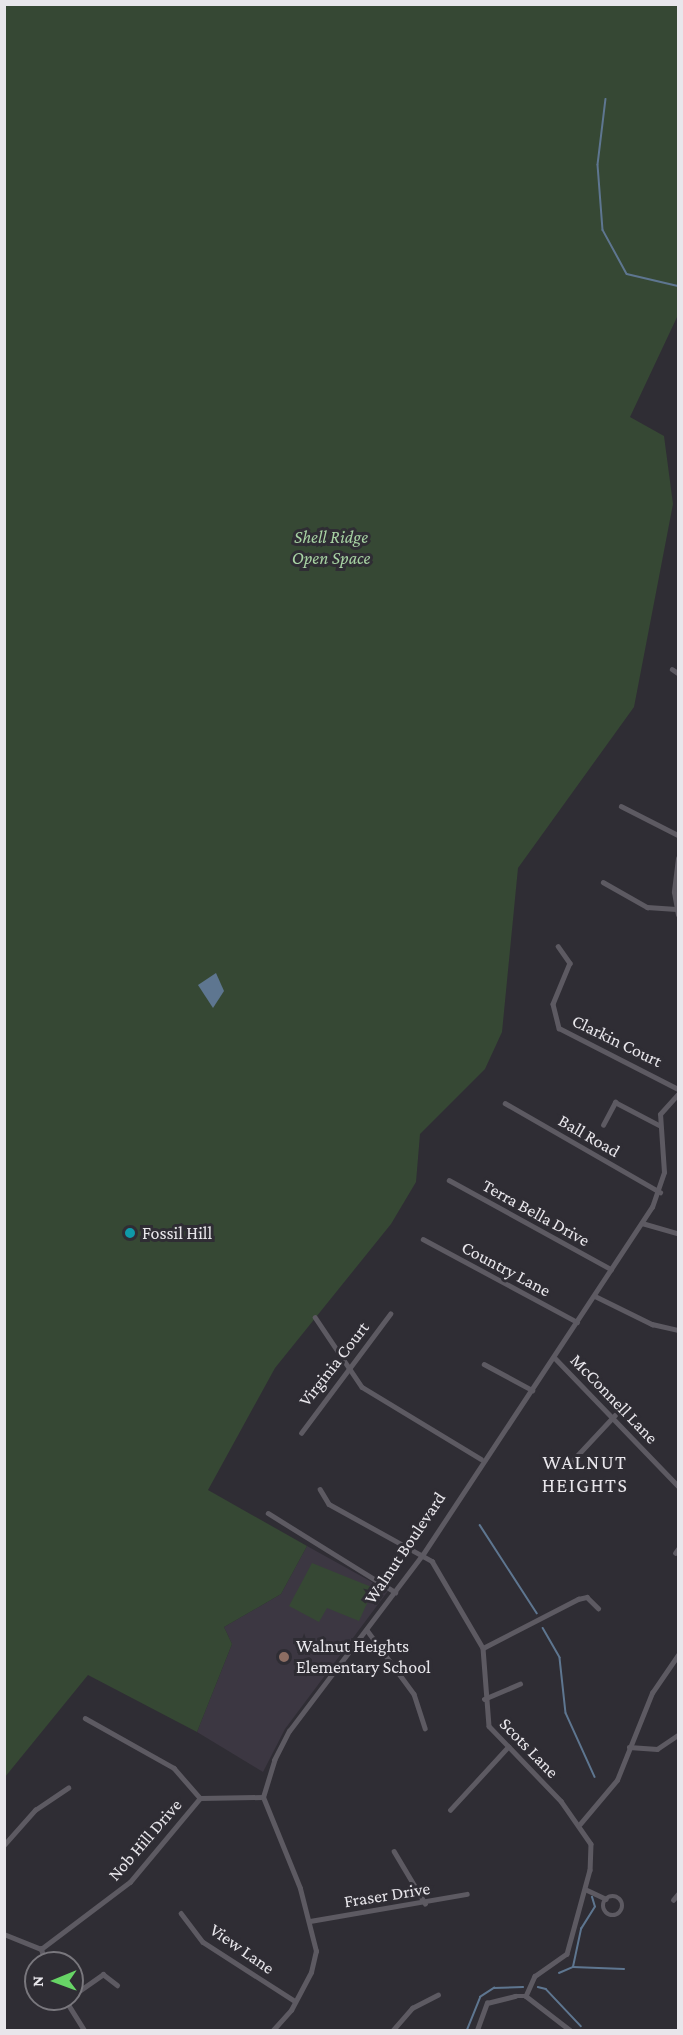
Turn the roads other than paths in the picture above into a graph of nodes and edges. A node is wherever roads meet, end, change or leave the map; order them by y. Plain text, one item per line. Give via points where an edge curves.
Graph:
1 (672, 669) dead end
2 (678, 673) edge
3 (621, 806) dead end
4 (678, 835) edge
5 (678, 858) edge
6 (603, 882) dead end
7 (677, 912) edge
8 (558, 946) dead end
9 (678, 1089) edge
10 (678, 1094) edge
11 (505, 1103) dead end
12 (603, 1125) dead end
13 (658, 1125) junction
14 (449, 1180) dead end
15 (660, 1192) junction
16 (642, 1223) junction
17 (678, 1233) edge
18 (423, 1239) dead end
19 (611, 1269) junction
20 (595, 1296) junction
21 (390, 1314) dead end
22 (315, 1317) dead end
23 (577, 1322) junction
24 (678, 1330) edge
25 (555, 1358) junction
26 (484, 1364) dead end
27 (348, 1367) junction
28 (532, 1390) junction
29 (615, 1415) junction
30 (301, 1433) dead end
31 (481, 1459) junction
32 (572, 1461) dead end
33 (678, 1486) edge
34 (320, 1489) dead end
35 (267, 1513) dead end
36 (423, 1554) junction
37 (395, 1592) junction
38 (598, 1608) dead end
39 (367, 1630) junction
40 (483, 1648) junction
41 (678, 1655) edge
42 (520, 1684) dead end
43 (484, 1699) junction
44 (85, 1718) dead end
45 (425, 1728) dead end
46 (678, 1735) edge
47 (508, 1747) junction
48 (629, 1747) junction
49 (68, 1788) dead end
50 (263, 1797) junction
51 (200, 1798) junction
52 (450, 1810) dead end
53 (580, 1824) junction
54 (4, 1845) edge
55 (394, 1851) dead end
56 (585, 1889) junction
57 (467, 1894) dead end
58 (678, 1894) edge
59 (606, 1899) junction
60 (673, 1900) dead end
61 (425, 1903) junction
62 (181, 1913) dead end
63 (310, 1921) junction
64 (4, 1934) edge
65 (41, 1949) joint
66 (117, 1985) dead end
67 (84, 1987) edge
68 (438, 1995) dead end
69 (526, 1996) junction
70 (296, 2001) junction
71 (73, 2011) edge
72 (84, 2031) edge
73 (273, 2031) edge
74 (393, 2031) edge
75 (477, 2031) edge
76 (570, 2031) edge

1 - 2 street
3 - 4 street
5 - 7 street
6 - 7 street via 646,908
8 - 9 street, Clarkin Court via 570,963 553,1004 559,1028
10 - 13 street via 663,1109
11 - 15 street, Ball Road
12 - 13 street via 615,1102
13 - 15 street
14 - 19 street, Terra Bella Drive
15 - 16 street, Walnut Boulevard
16 - 17 street
16 - 19 street, Walnut Boulevard
18 - 23 street, Country Lane
19 - 20 street, Walnut Boulevard
20 - 23 street, Walnut Boulevard
20 - 24 street via 652,1324
21 - 27 street, Virginia Court
22 - 27 street
23 - 25 street, Walnut Boulevard
25 - 28 street, Walnut Boulevard
25 - 29 street, McConnell Lane
26 - 28 street
27 - 30 street, Virginia Court
27 - 31 street via 362,1387 394,1410
28 - 31 street, Walnut Boulevard
29 - 32 street
29 - 33 street, McConnell Lane
31 - 36 street, Walnut Boulevard
34 - 36 street, Scots Lane via 329,1503
35 - 37 street
36 - 37 street, Walnut Boulevard
36 - 40 street, Scots Lane via 464,1610
37 - 39 street, Walnut Boulevard
38 - 40 street via 587,1597 578,1599
39 - 45 street via 414,1694
39 - 50 street, Walnut Boulevard via 285,1736
40 - 43 street, Scots Lane
41 - 48 street via 664,1670
42 - 43 street
43 - 47 street, Scots Lane via 489,1726
44 - 51 street via 174,1768
46 - 48 street via 657,1749
47 - 52 street
47 - 53 street, Scots Lane
48 - 53 street via 617,1780
49 - 54 street via 35,1810
50 - 51 street, Nob Hill Drive
50 - 63 street
51 - 65 street, Nob Hill Drive via 130,1882
53 - 56 street, Scots Lane via 593,1852
55 - 61 street
56 - 59 street
56 - 69 street, Scots Lane via 567,1954 535,1976
57 - 61 street, Fraser Drive
58 - 60 street
59 - 59 street via 605,1911 620,1913 620,1898
61 - 63 street, Fraser Drive
62 - 70 street, View Lane via 203,1942
63 - 70 street via 316,1951
64 - 65 street
66 - 67 street via 103,1974
68 - 74 street via 411,2008
69 - 75 street via 487,2003
69 - 76 street
70 - 73 street
71 - 72 street

